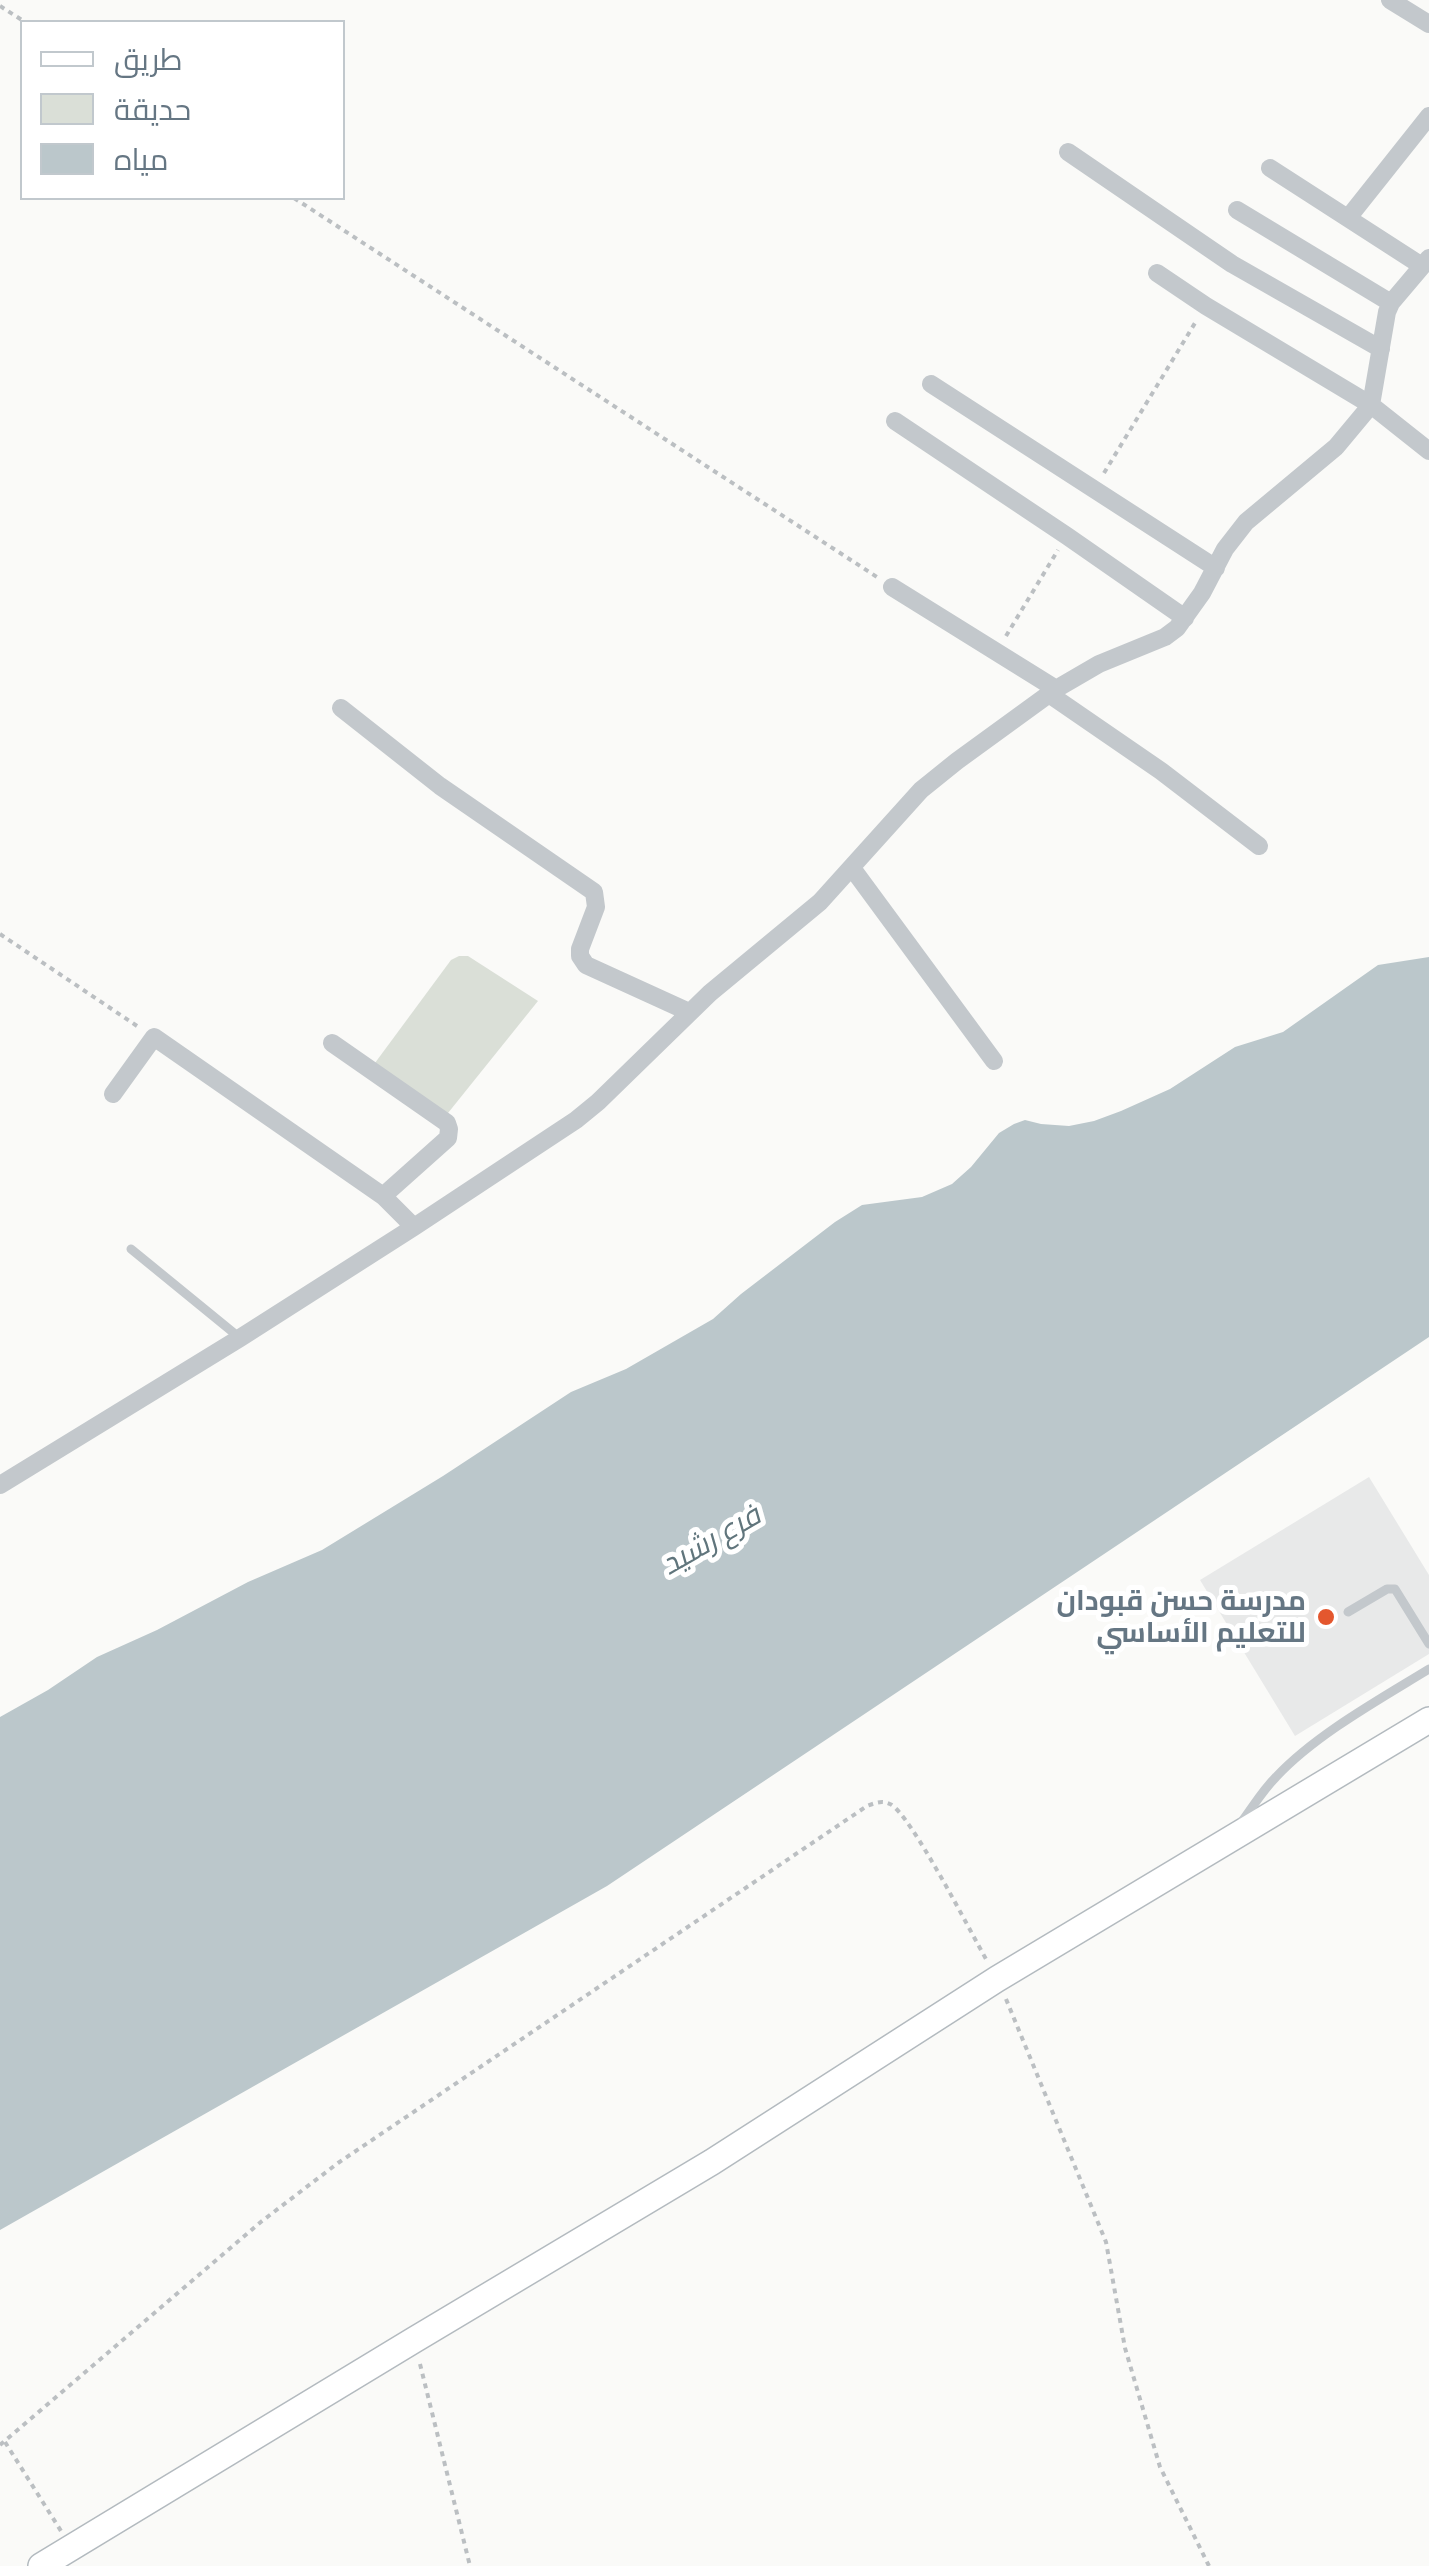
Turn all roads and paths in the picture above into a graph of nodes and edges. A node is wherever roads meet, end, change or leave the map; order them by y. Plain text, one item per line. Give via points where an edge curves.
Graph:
1 (1390, 0) edge
2 (0, 6) edge
3 (22, 20) edge
4 (1429, 24) edge
5 (1429, 116) edge
6 (1068, 152) dead end
7 (1270, 168) dead end
8 (297, 200) edge
9 (1237, 210) dead end
10 (1348, 218) junction
11 (1425, 262) edge
12 (1157, 272) dead end
13 (1391, 304) junction
14 (1206, 306) junction
15 (1381, 349) junction
16 (932, 384) dead end
17 (1372, 406) junction
18 (896, 422) dead end
19 (1429, 452) edge
20 (1094, 491) junction
21 (1067, 536) junction
22 (1216, 568) junction
23 (892, 586) joint
24 (1185, 618) junction
25 (996, 653) junction
26 (1052, 692) junction
27 (341, 708) dead end
28 (1259, 846) dead end
29 (852, 868) junction
30 (0, 934) edge
31 (689, 1012) junction
32 (154, 1037) junction
33 (332, 1043) dead end
34 (994, 1060) dead end
35 (113, 1094) dead end
36 (383, 1196) junction
37 (414, 1228) junction
38 (131, 1249) dead end
39 (240, 1338) junction
40 (0, 1485) edge
41 (1348, 1612) dead end
42 (1429, 1644) edge
43 (1429, 1669) edge
44 (1429, 1720) edge
45 (1232, 1838) junction
46 (997, 1978) junction
47 (414, 2340) junction
48 (2, 2443) edge
49 (72, 2547) junction
50 (41, 2566) edge
51 (470, 2566) edge
52 (1209, 2566) edge

1 - 4 street
2 - 3 path
5 - 10 street
6 - 15 street via 1232,264
7 - 10 street
8 - 23 path
9 - 13 street
10 - 11 street
11 - 13 street
12 - 14 street
13 - 15 street
14 - 17 street
14 - 20 path
15 - 17 street
16 - 20 street
17 - 19 street
17 - 22 street via 1336,447 1246,522
18 - 21 street
20 - 22 street
21 - 24 street
21 - 25 path
22 - 24 street
23 - 25 street
24 - 26 street via 1165,637
25 - 26 street
26 - 28 street
26 - 29 street via 921,790
27 - 31 street via 594,892 596,906 580,949 586,965
29 - 31 street
29 - 34 street
30 - 32 path
31 - 37 street via 576,1120
32 - 35 street
32 - 36 street
33 - 36 street via 449,1128 448,1138
36 - 37 street
37 - 39 street
38 - 39 lane
39 - 40 street
41 - 42 lane via 1395,1590
43 - 45 lane via 1290,1763
44 - 45 street
45 - 46 street
46 - 47 street via 712,2162
46 - 48 path via 914,1830 888,1803 867,1806 338,2162
46 - 52 path via 1106,2242 1125,2348 1160,2467
47 - 49 street
47 - 51 path
48 - 49 path
49 - 50 street

